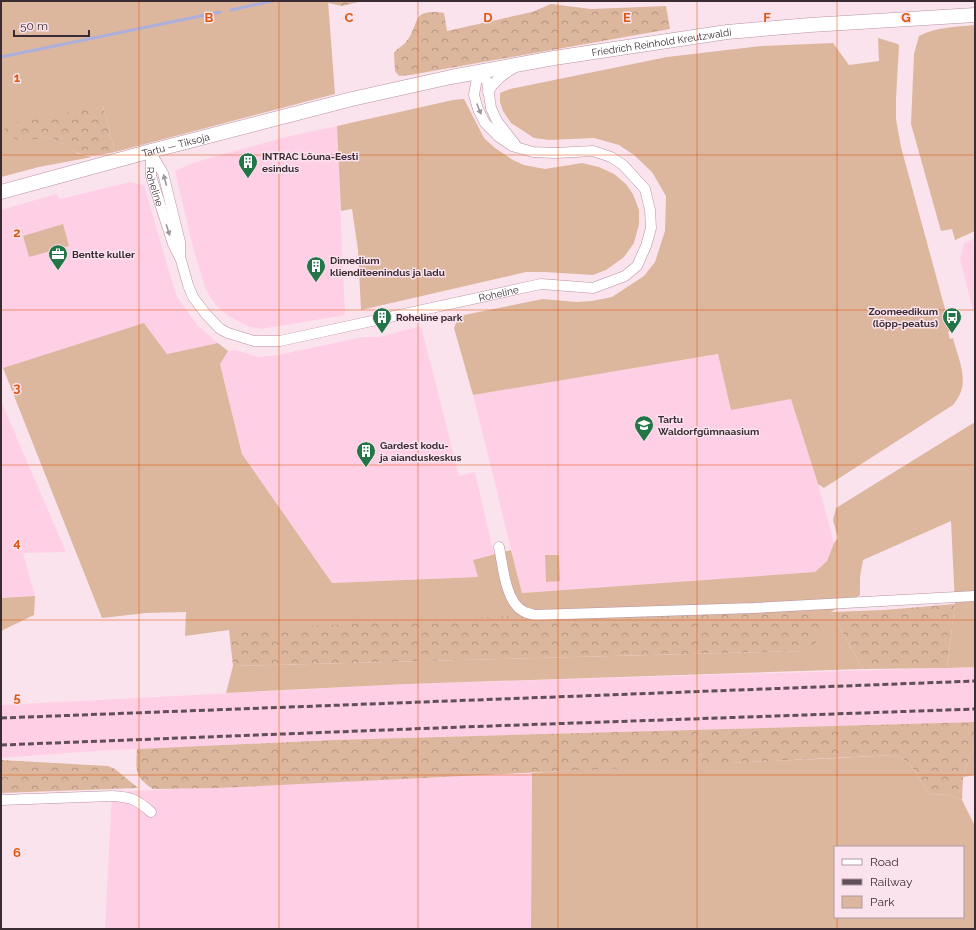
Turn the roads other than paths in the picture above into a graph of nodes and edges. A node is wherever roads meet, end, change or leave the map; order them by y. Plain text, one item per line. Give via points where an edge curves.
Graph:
1 (975, 15) edge
2 (520, 64) junction
3 (478, 72) junction
4 (488, 92) junction
5 (352, 99) joint
6 (519, 148) junction
7 (151, 151) junction
8 (1, 192) edge
9 (499, 547) dead end
10 (975, 596) edge
11 (1, 800) edge
12 (151, 812) dead end

1 - 2 main road, Friedrich Reinhold Kreutzwaldi via 727,32
2 - 3 main road, Friedrich Reinhold Kreutzwaldi
2 - 4 street via 501,75
3 - 4 street via 487,81
3 - 5 main road, Friedrich Reinhold Kreutzwaldi
3 -> 6 street, Roheline via 474,95 485,123 499,137
4 - 6 street via 496,121
5 - 7 main road, Tartu — Tiksoja
6 - 7 street, Roheline via 555,153 593,151 611,157 623,165 645,188 650,210 651,228 637,266 625,276 593,288 541,284 267,342 243,339 220,329 194,297 181,260 180,242 163,173
7 - 8 main road, Tartu — Tiksoja
9 - 10 street via 509,596 523,611 535,615 754,608
11 - 12 street via 131,797

